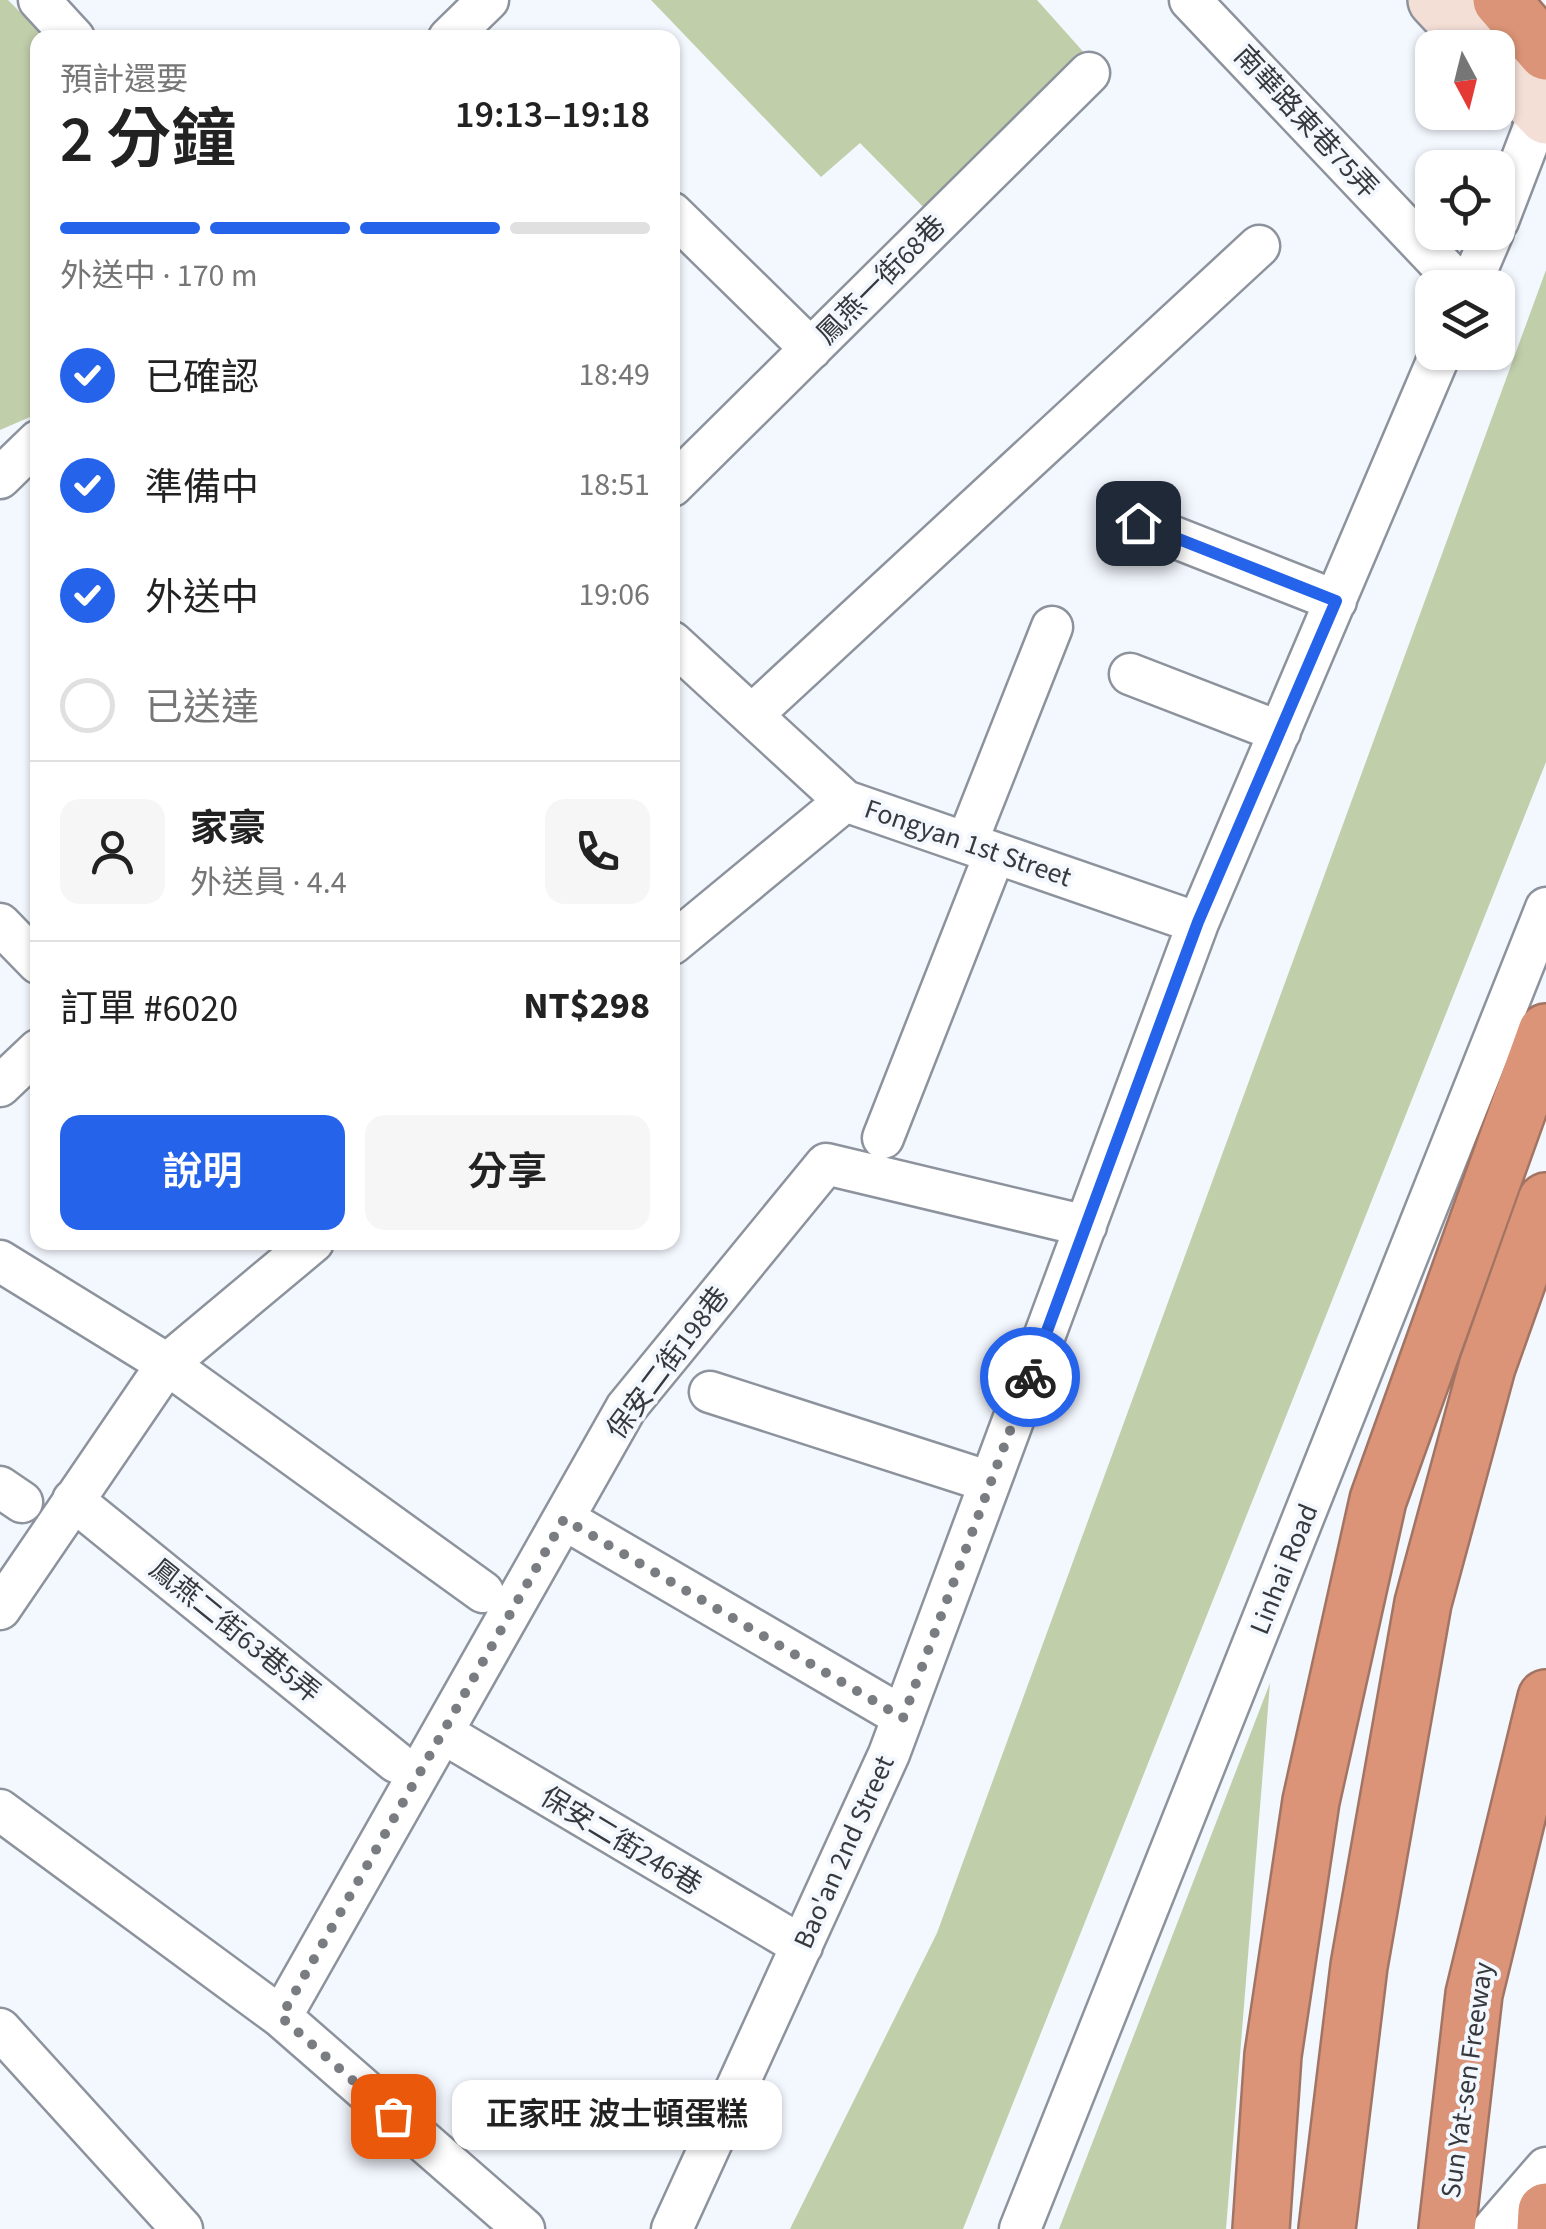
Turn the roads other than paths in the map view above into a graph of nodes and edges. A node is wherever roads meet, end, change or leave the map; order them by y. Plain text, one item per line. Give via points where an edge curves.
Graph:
1 (39, 0) edge
2 (1190, 0) edge
3 (1436, 0) edge
4 (1502, 0) edge
5 (67, 30) edge
6 (1464, 30) edge
7 (1546, 52) edge
8 (1089, 73) dead end
9 (1515, 81) edge
10 (1544, 107) edge
11 (1515, 179) edge
12 (680, 221) edge
13 (1259, 246) dead end
14 (1449, 270) edge
15 (810, 350) junction
16 (1434, 370) edge
17 (30, 447) edge
18 (2, 471) edge
19 (680, 478) edge
20 (1138, 523) dead end
21 (1336, 601) junction
22 (1052, 627) dead end
23 (680, 649) edge
24 (1130, 674) dead end
25 (752, 715) junction
26 (1280, 732) junction
27 (845, 801) junction
28 (981, 848) junction
29 (1546, 908) edge
30 (1198, 922) junction
31 (0, 924) edge
32 (680, 937) edge
33 (30, 955) edge
34 (1546, 1032) edge
35 (30, 1058) edge
36 (0, 1086) edge
37 (883, 1138) dead end
38 (1546, 1201) edge
39 (1086, 1226) junction
40 (303, 1250) edge
41 (0, 1261) edge
42 (167, 1364) junction
43 (710, 1392) dead end
44 (990, 1482) junction
45 (74, 1500) junction
46 (564, 1519) junction
47 (482, 1592) dead end
48 (0, 1609) edge
49 (1546, 1698) edge
50 (903, 1718) junction
51 (443, 1733) junction
52 (396, 1762) dead end
53 (0, 1810) edge
54 (802, 1946) junction
55 (281, 2017) junction
56 (0, 2029) edge
57 (1546, 2168) edge
58 (1546, 2211) edge
59 (1262, 2222) edge
60 (506, 2224) edge
61 (182, 2229) edge
62 (672, 2229) edge
63 (1020, 2229) edge
64 (1327, 2229) edge
65 (1447, 2229) edge
66 (1493, 2229) edge
67 (1545, 2229) edge

1 - 5 street
2 - 14 street, 南華路東巷75弄
3 - 6 main road
4 - 7 highway
8 - 15 street, 鳳燕一街68巷
9 - 10 main road
10 - 11 street
12 - 15 street
13 - 25 street
15 - 19 street, 鳳燕一街68巷
16 - 21 street, Bao'an 2nd Street
17 - 18 street
20 - 21 street
21 - 26 street, Bao'an 2nd Street
22 - 28 street
23 - 25 street, Fongyan 1st Street
24 - 26 street
25 - 27 street, Fongyan 1st Street
26 - 30 street, Bao'an 2nd Street
27 - 28 street, Fongyan 1st Street
27 - 32 street
28 - 30 street, Fongyan 1st Street
28 - 37 street
29 - 63 street, Linhai Road
30 - 39 street, Bao'an 2nd Street
31 - 33 street
34 - 59 highway via 1378,1500 1311,1801 1272,2055
35 - 36 street
38 - 64 highway via 1488,1367 1423,1603 1359,1966
39 - 44 street, Bao'an 2nd Street
39 - 46 street, 保安二街198巷 via 826,1164 626,1408
40 - 42 street
41 - 42 street
42 - 45 street
42 - 47 street
43 - 44 street
44 - 50 street, Bao'an 2nd Street
45 - 48 street
45 - 52 street, 鳳燕二街63巷5弄
46 - 50 street
46 - 51 street, 保安二街198巷
49 - 65 highway, Sun Yat-sen Freeway via 1474,1994
50 - 54 street, Bao'an 2nd Street
51 - 54 street, 保安二街246巷
51 - 55 street, 保安二街198巷
53 - 55 street
54 - 62 street, Bao'an 2nd Street
55 - 60 street
56 - 61 street
57 - 66 street
58 - 67 highway

